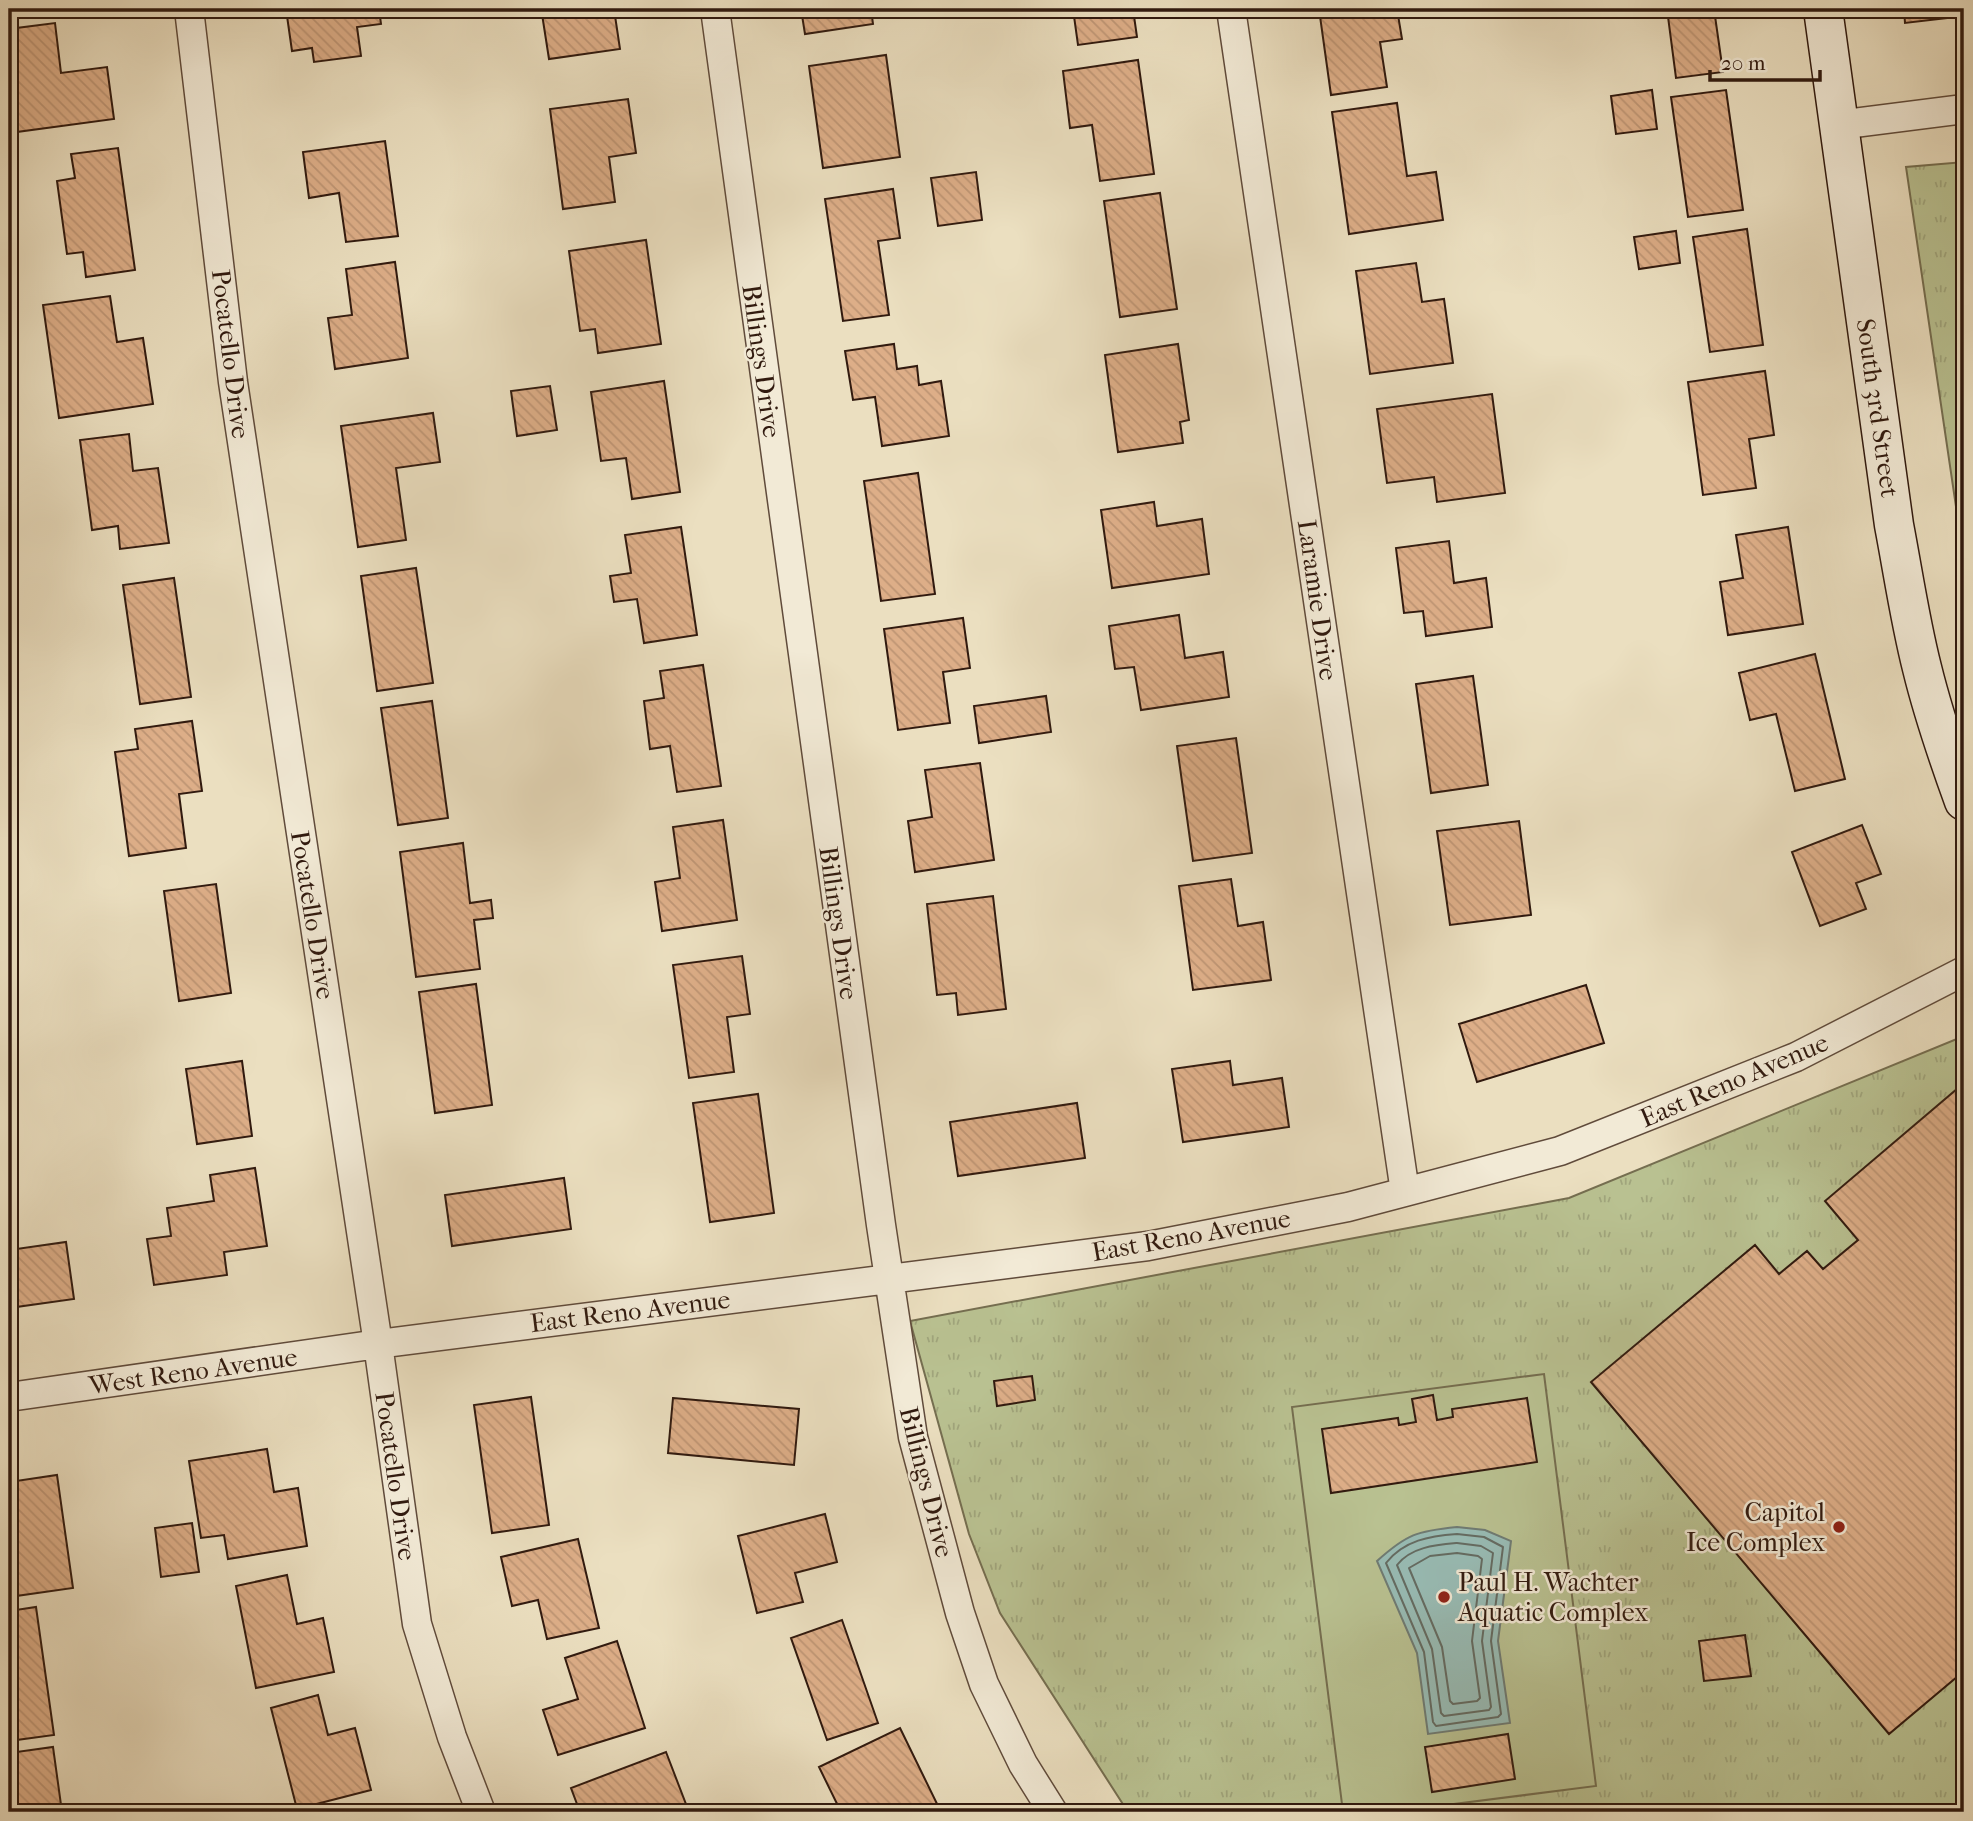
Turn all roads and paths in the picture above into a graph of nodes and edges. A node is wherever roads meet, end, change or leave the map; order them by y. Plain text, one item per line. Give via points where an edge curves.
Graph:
1 (189, 9) edge
2 (715, 9) edge
3 (1231, 9) edge
4 (1823, 9) edge
5 (1964, 109) edge
6 (1838, 125) junction
7 (1964, 801) edge
8 (1964, 971) edge
9 (1405, 1192) junction
10 (888, 1278) junction
11 (377, 1345) junction
12 (9, 1397) edge
13 (481, 1812) edge
14 (1053, 1812) edge

1 - 11 street, Pocatello Drive via 233,382
2 - 10 street, Billings Drive
3 - 9 street, Laramie Drive
4 - 6 street, South 3rd Street
5 - 6 street
6 - 7 street, South 3rd Street via 1907,595 1935,716
8 - 9 street, East Reno Avenue via 1796,1057 1584,1142
9 - 10 street, East Reno Avenue via 1148,1246
10 - 11 street, East Reno Avenue
10 - 14 street, Billings Drive via 913,1437 960,1613 984,1684 1023,1764
11 - 12 street, West Reno Avenue
11 - 13 street, Pocatello Drive via 417,1624

